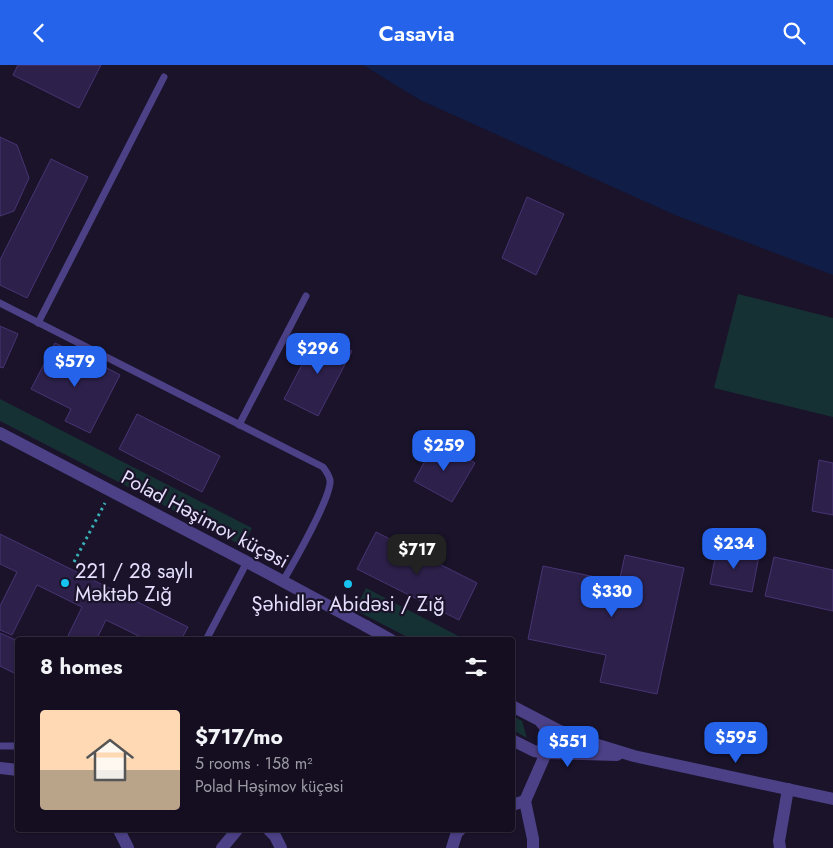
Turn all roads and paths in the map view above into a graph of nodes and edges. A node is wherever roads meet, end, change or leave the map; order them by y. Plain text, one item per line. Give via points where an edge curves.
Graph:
1 (164, 77) dead end
2 (306, 296) dead end
3 (0, 303) edge
4 (38, 323) junction
5 (239, 425) junction
6 (0, 433) edge
7 (112, 491) junction
8 (74, 562) dead end
9 (247, 562) junction
10 (283, 581) junction
11 (366, 626) junction
12 (208, 637) edge
13 (368, 637) edge
14 (386, 637) edge
15 (515, 708) edge
16 (541, 722) junction
17 (515, 742) edge
18 (15, 746) edge
19 (0, 747) edge
20 (546, 753) junction
21 (634, 756) junction
22 (0, 769) edge
23 (15, 770) edge
24 (788, 789) junction
25 (833, 799) edge
26 (518, 803) edge
27 (120, 832) edge
28 (234, 832) edge
29 (271, 832) edge
30 (457, 832) edge
31 (128, 848) edge
32 (222, 848) edge
33 (281, 848) edge
34 (452, 848) edge
35 (533, 848) edge
36 (780, 848) edge

1 - 4 lane
2 - 5 lane
3 - 4 lane
4 - 5 lane
5 - 10 lane via 322,467 330,481 328,495
6 - 7 street, Polad Həşimov küçəsi
7 - 8 path
7 - 9 street, Polad Həşimov küçəsi
9 - 10 street, Polad Həşimov küçəsi
9 - 12 lane
10 - 11 street, Polad Həşimov küçəsi
11 - 13 street
11 - 14 street, Polad Həşimov küçəsi
15 - 16 street
16 - 20 street via 551,739
16 - 21 street via 580,739
17 - 20 street
18 - 19 lane
20 - 21 street
20 - 26 street
21 - 24 street
22 - 23 street
24 - 25 street
24 - 36 street
26 - 35 street via 533,839
27 - 31 street
28 - 32 street
29 - 33 street
30 - 34 street

